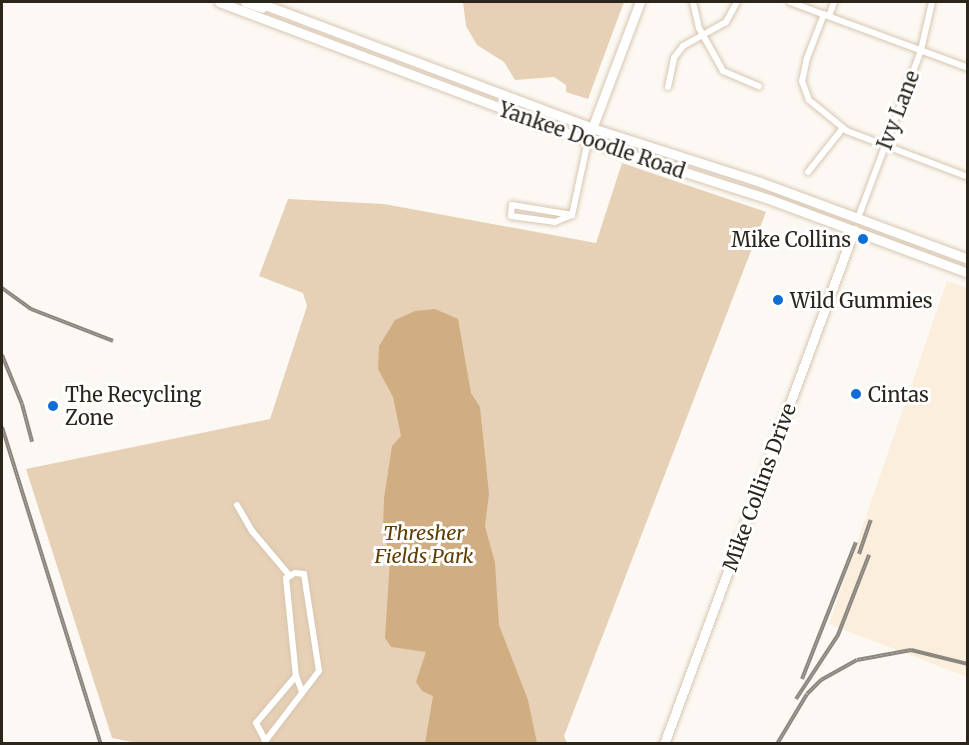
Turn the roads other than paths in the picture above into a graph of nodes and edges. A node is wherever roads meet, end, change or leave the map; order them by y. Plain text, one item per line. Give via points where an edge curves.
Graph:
1 (219, 2) edge
2 (245, 2) edge
3 (257, 2) edge
4 (640, 2) edge
5 (693, 2) edge
6 (737, 2) edge
7 (790, 2) edge
8 (834, 2) edge
9 (932, 2) edge
10 (807, 5) edge
11 (826, 15) junction
12 (305, 20) junction
13 (702, 34) junction
14 (921, 50) junction
15 (968, 68) edge
16 (759, 86) dead end
17 (668, 87) dead end
18 (592, 128) junction
19 (843, 128) junction
20 (588, 141) junction
21 (885, 146) junction
22 (808, 172) dead end
23 (968, 177) edge
24 (769, 199) junction
25 (572, 215) junction
26 (858, 218) junction
27 (854, 230) junction
28 (968, 260) edge
29 (968, 273) edge
30 (237, 505) dead end
31 (290, 576) junction
32 (296, 676) junction
33 (302, 692) junction
34 (264, 742) edge
35 (664, 744) edge

1 - 20 main road, Yankee Doodle Road
2 - 12 main road via 301,23
3 - 12 main road, Yankee Doodle Road
4 - 18 main road
5 - 13 street
6 - 13 street via 726,22
7 - 10 street
8 - 11 street
9 - 14 street, Ivy Lane
10 - 11 street
11 - 14 street
11 - 19 street via 807,58 802,81 810,100
12 - 18 main road, Yankee Doodle Road
13 - 16 street via 723,71
13 - 17 street via 683,46 674,58
14 - 15 street
14 - 21 street, Ivy Lane
18 - 20 main road
18 - 26 main road, Yankee Doodle Road
19 - 21 street
19 - 22 street
20 - 24 main road, Yankee Doodle Road
20 - 25 street
21 - 23 street
21 - 26 street, Ivy Lane
24 - 26 main road via 846,220
24 - 27 main road, Yankee Doodle Road
25 - 25 street via 512,205 511,216 555,222
26 - 28 main road, Yankee Doodle Road
27 - 28 main road via 870,229
27 - 29 main road, Yankee Doodle Road
27 - 35 main road, Mike Collins Drive
30 - 31 street via 252,531
31 - 32 street via 286,578
31 - 33 street via 304,574 320,671
32 - 33 street
32 - 34 street via 256,723
33 - 34 street

